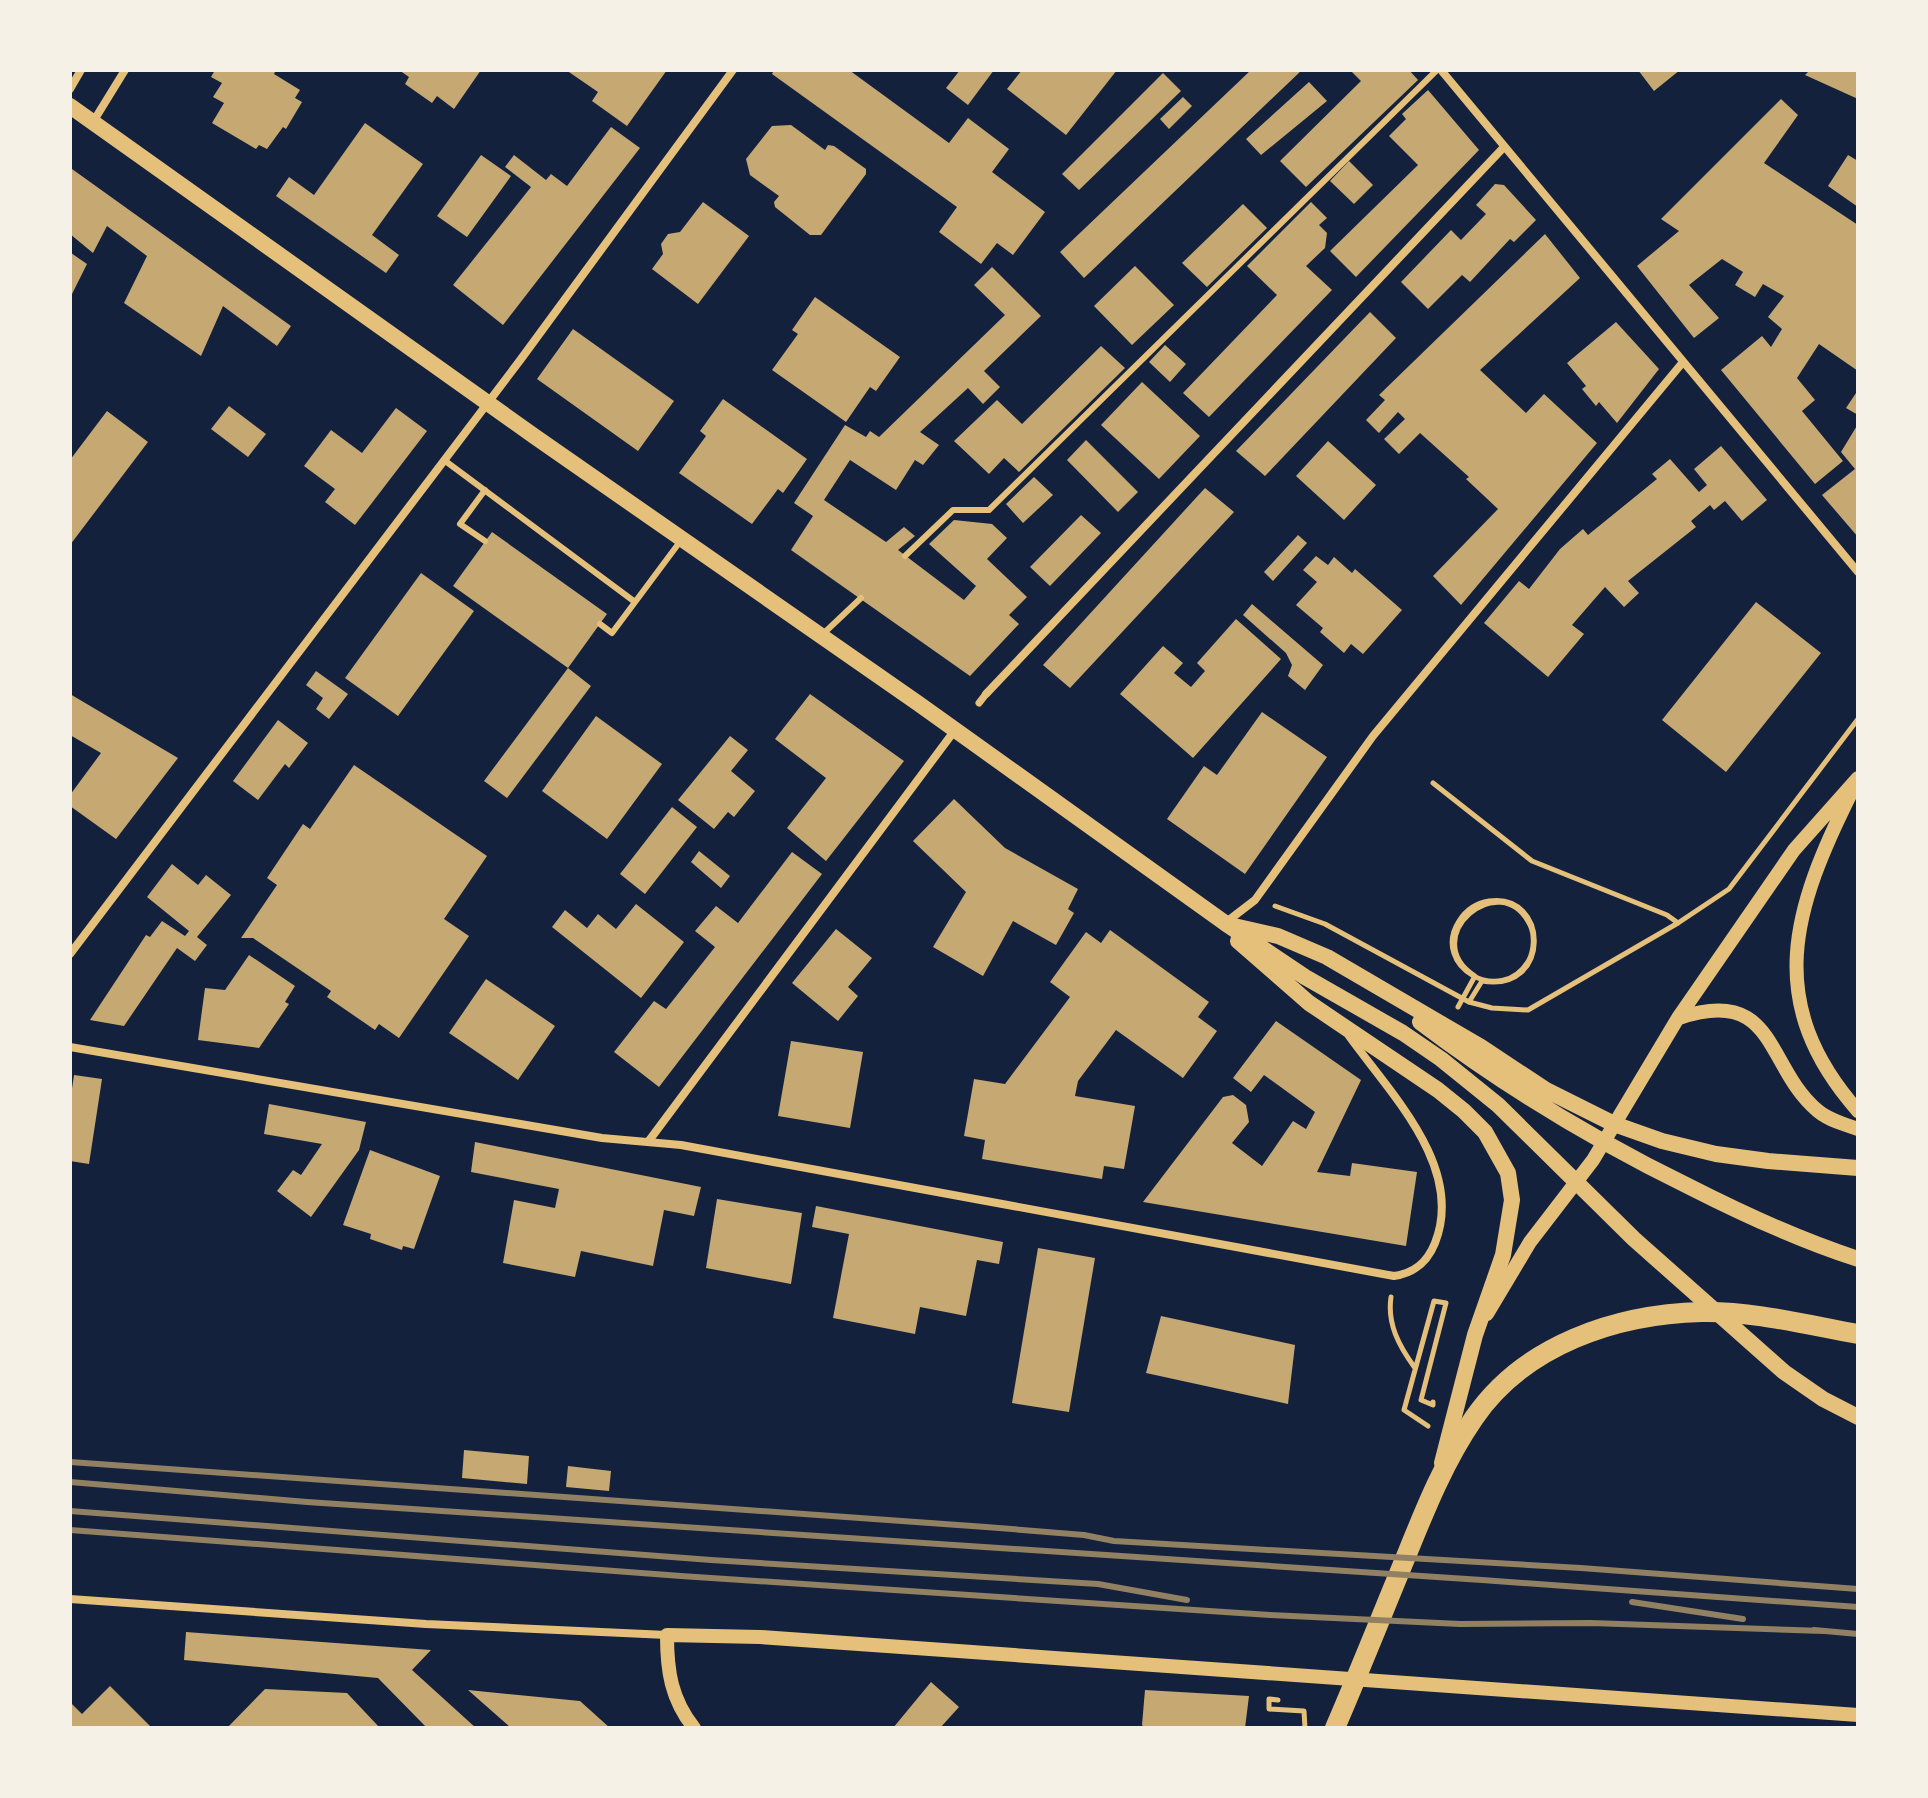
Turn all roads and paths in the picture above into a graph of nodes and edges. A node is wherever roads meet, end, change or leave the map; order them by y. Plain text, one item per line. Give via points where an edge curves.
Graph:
1 (81, 70) edge
2 (125, 70) edge
3 (733, 70) edge
4 (1439, 70) edge
5 (70, 89) edge
6 (70, 106) edge
7 (93, 123) junction
8 (1504, 147) junction
9 (1683, 362) junction
10 (487, 403) junction
11 (444, 460) junction
12 (485, 490) junction
13 (682, 539) junction
14 (485, 541) dead end
15 (905, 556) dead end
16 (1858, 572) edge
17 (861, 598) dead end
18 (635, 602) junction
19 (600, 624) dead end
20 (821, 636) junction
21 (986, 694) joint
22 (979, 703) dead end
23 (1858, 719) edge
24 (955, 730) junction
25 (1858, 779) edge
26 (1433, 783) dead end
27 (1255, 900) junction
28 (1225, 923) junction
29 (1678, 923) junction
30 (70, 954) edge
31 (1355, 973) junction
32 (1475, 976) dead end
33 (1469, 1002) junction
34 (1678, 1018) junction
35 (1342, 1027) junction
36 (70, 1047) edge
37 (1858, 1111) edge
38 (1858, 1129) edge
39 (648, 1142) junction
40 (1858, 1168) edge
41 (1858, 1259) edge
42 (1391, 1297) dead end
43 (1858, 1334) edge
44 (1475, 1335) junction
45 (1416, 1369) junction
46 (1437, 1391) dead end
47 (1858, 1417) edge
48 (1425, 1437) dead end
49 (1437, 1482) junction
50 (70, 1599) edge
51 (667, 1635) junction
52 (1291, 1700) dead end
53 (1858, 1715) edge
54 (694, 1728) edge
55 (1305, 1728) edge
56 (1335, 1728) edge

1 - 5 street
2 - 7 street
3 - 10 street
4 - 8 street
4 - 15 lane via 989,510 953,510
6 - 7 main road
7 - 10 main road
8 - 9 street
8 - 21 street
9 - 16 street
9 - 27 street via 1373,736
10 - 11 street
10 - 13 main road
11 - 12 lane
11 - 30 street
12 - 14 lane via 460,524
12 - 18 lane
13 - 18 lane
13 - 20 main road
17 - 20 lane
18 - 19 lane via 612,633
20 - 24 main road
21 - 22 street
23 - 29 path via 1729,889
24 - 28 main road
24 - 39 street
25 - 34 street via 1794,850
25 - 37 street via 1817,866 1800,927 1796,976 1811,1042 1832,1080
26 - 29 path via 1532,861
27 - 28 street
27 - 33 path via 1325,924
28 - 31 main road via 1278,936
28 - 35 main road via 1254,957
28 - 47 main road via 1461,1074 1784,1372
29 - 33 path via 1528,1010
31 - 40 main road via 1546,1090 1614,1124 1716,1154
31 - 41 main road via 1552,1114 1728,1206 1810,1244
32 - 33 path via 1464,967 1457,956 1455,942 1458,928 1466,916 1489,903 1514,907 1531,927 1534,944 1520,971 1508,979 1486,981 1475,978 1465,971 1454,950 1454,935 1458,922 1483,902 1496,900 1519,908 1529,919 1535,934 1534,952 1528,966 1504,982 1482,981
34 - 38 street via 1699,1011 1744,1016 1762,1030 1819,1112
34 - 44 street via 1593,1160 1523,1254
35 - 39 street via 1416,1128 1436,1167 1442,1205 1437,1236 1420,1266 1406,1274 1394,1276
35 - 44 main road via 1438,1090 1485,1132 1508,1173 1512,1200 1503,1255
36 - 39 street
42 - 45 path via 1388,1315
43 - 49 main road via 1740,1315 1679,1313 1593,1331 1569,1340 1505,1383 1474,1418
44 - 49 main road
45 - 46 path via 1434,1301 1446,1303 1421,1400 1433,1405
45 - 48 path via 1404,1410 1428,1425
49 - 56 main road
50 - 51 street
51 - 53 street via 775,1638
51 - 54 street via 671,1687
52 - 55 path via 1269,1699 1269,1709 1304,1711

